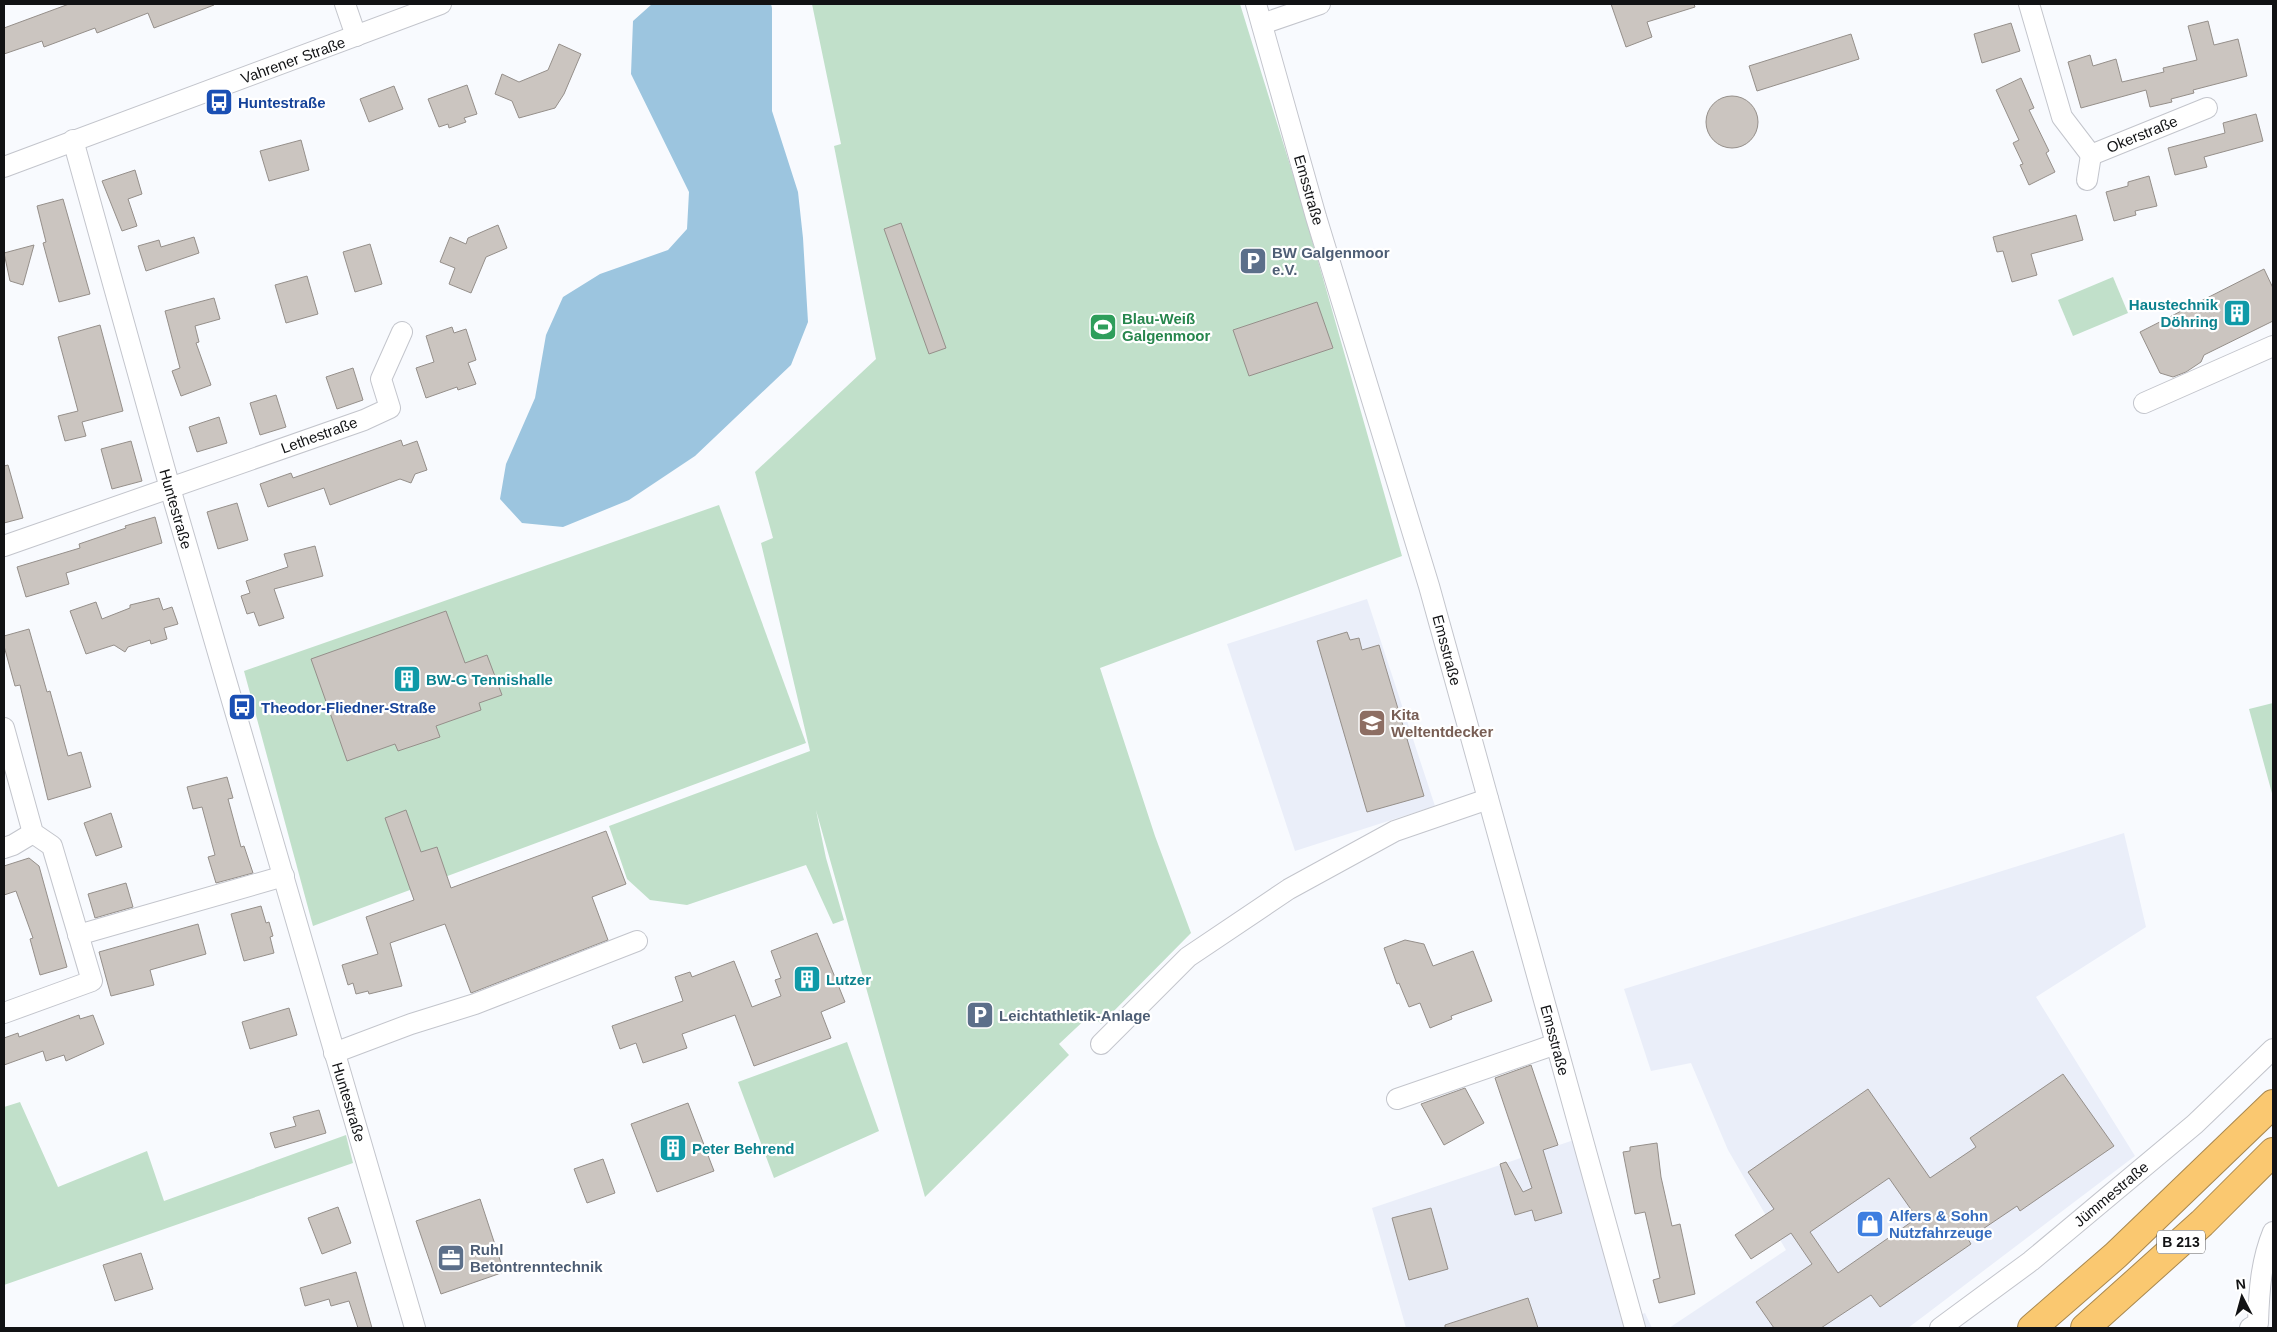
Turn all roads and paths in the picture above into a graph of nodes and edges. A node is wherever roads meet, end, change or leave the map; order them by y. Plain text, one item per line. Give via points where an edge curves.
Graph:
1 (345, 4) edge
2 (441, 4) edge
3 (1256, 4) edge
4 (1320, 4) edge
5 (2029, 4) edge
6 (1262, 24) junction
7 (356, 36) junction
8 (2207, 108) dead end
9 (73, 140) junction
10 (2091, 155) junction
11 (4, 167) edge
12 (2087, 180) dead end
13 (402, 332) dead end
14 (2273, 346) edge
15 (2144, 403) dead end
16 (170, 488) junction
17 (4, 546) edge
18 (4, 728) edge
19 (1488, 800) junction
20 (33, 833) junction
21 (4, 848) edge
22 (284, 876) junction
23 (78, 935) junction
24 (637, 941) dead end
25 (4, 1014) edge
26 (1101, 1044) dead end
27 (1556, 1044) junction
28 (2273, 1049) edge
29 (334, 1053) junction
30 (2273, 1087) edge
31 (1397, 1099) dead end
32 (2273, 1104) edge
33 (2273, 1152) edge
34 (2197, 1180) junction
35 (2273, 1232) edge
36 (2256, 1326) edge
37 (415, 1328) edge
38 (1634, 1328) edge
39 (1940, 1328) edge
40 (2032, 1328) edge
41 (2085, 1328) edge

1 - 7 street
2 - 7 street, Vahrener Straße
3 - 6 street, Emsstraße
4 - 6 street
5 - 10 street, Okerstraße via 2062,117
6 - 19 street, Emsstraße via 1316,217 1429,586
7 - 9 street, Vahrener Straße
8 - 10 street, Okerstraße
9 - 11 street, Vahrener Straße
9 - 16 street, Huntestraße
10 - 12 street
13 - 16 street, Lethestraße via 381,379 390,408
14 - 15 street
16 - 17 street
16 - 22 street, Huntestraße
18 - 20 street
19 - 26 street via 1395,831 1289,889 1188,956
19 - 27 street, Emsstraße
20 - 21 street
20 - 23 street via 52,846
22 - 23 street
22 - 29 street, Huntestraße
23 - 25 street via 92,981
24 - 29 street via 475,1004
27 - 31 street
27 - 38 street, Emsstraße
28 - 39 street, Jümmestraße via 2195,1124 2032,1262
29 - 37 street, Huntestraße
30 - 34 highway via 2202,1158
32 - 34 highway, B 213
33 - 41 highway, B 213 via 2202,1222
34 - 40 highway, B 213
35 - 36 street via 2264,1253

